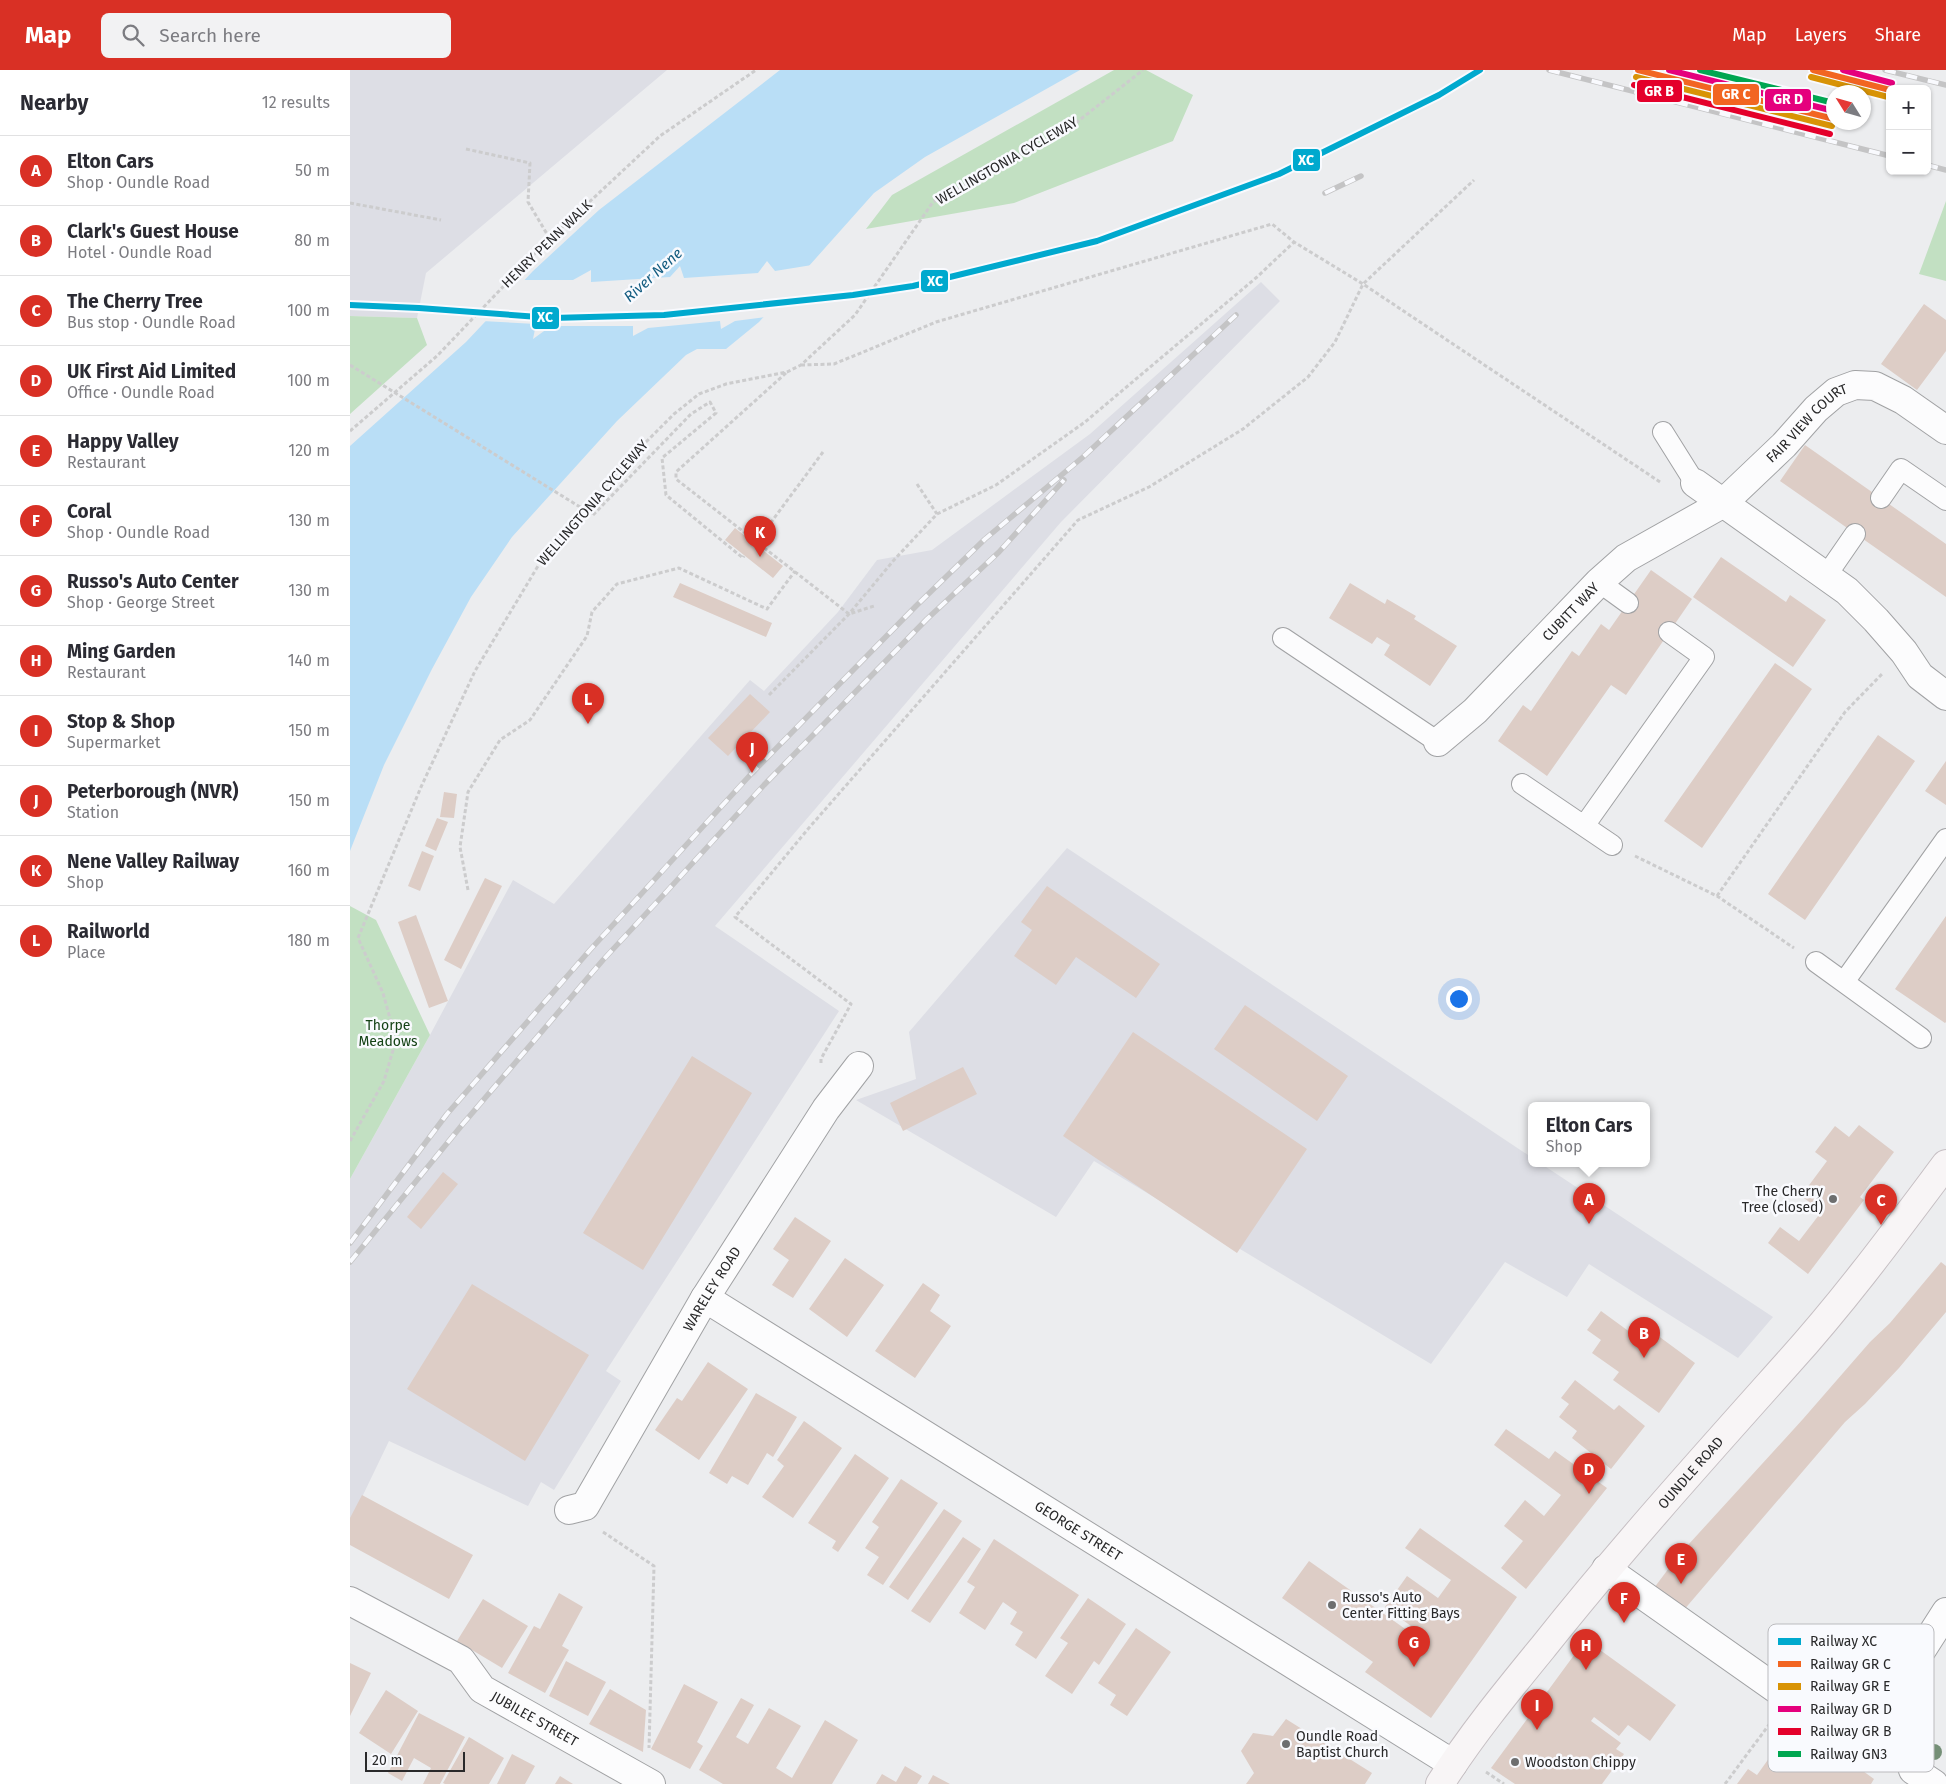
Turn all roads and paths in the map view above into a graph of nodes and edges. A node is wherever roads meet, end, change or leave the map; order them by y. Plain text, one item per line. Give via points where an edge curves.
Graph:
1 (756, 70) edge
2 (1143, 70) edge
3 (466, 149) dead end
4 (1474, 180) dead end
5 (350, 203) edge
6 (441, 220) dead end
7 (550, 239) junction
8 (1294, 242) junction
9 (1363, 284) junction
10 (350, 365) edge
11 (801, 365) junction
12 (787, 372) junction
13 (1946, 430) edge
14 (350, 431) edge
15 (1663, 432) dead end
16 (823, 452) dead end
17 (1751, 476) joint
18 (917, 484) dead end
19 (1698, 486) junction
20 (1880, 498) dead end
21 (1946, 500) edge
22 (1722, 504) junction
23 (937, 514) junction
24 (1855, 534) dead end
25 (756, 542) junction
26 (744, 556) dead end
27 (795, 571) junction
28 (1826, 576) junction
29 (1599, 582) junction
30 (1628, 603) dead end
31 (874, 606) dead end
32 (849, 614) junction
33 (1669, 632) dead end
34 (1283, 638) dead end
35 (1904, 652) junction
36 (769, 695) dead end
37 (1946, 696) edge
38 (1438, 742) joint
39 (1522, 784) dead end
40 (1584, 826) junction
41 (1946, 839) edge
42 (1612, 844) joint
43 (468, 890) dead end
44 (1717, 896) junction
45 (1816, 962) joint
46 (1844, 982) junction
47 (1922, 1038) dead end
48 (859, 1066) dead end
49 (826, 1109) junction
50 (350, 1141) edge
51 (1946, 1164) edge
52 (705, 1298) junction
53 (577, 1508) joint
54 (1606, 1569) junction
55 (350, 1601) edge
56 (1946, 1612) edge
57 (1934, 1631) edge
58 (1768, 1679) edge
59 (1768, 1726) edge
60 (1446, 1774) edge
61 (649, 1783) edge
62 (1725, 1784) edge

1 - 7 path, HENRY PENN WALK via 660,136
2 - 11 path, WELLINGTONIA CYCLEWAY via 1072,126 933,202 855,315
3 - 7 path via 530,163 528,202
4 - 9 path
5 - 6 path
7 - 14 path, HENRY PENN WALK via 437,356
8 - 9 path
8 - 11 path via 1272,224 936,322 834,364
8 - 23 path via 1085,422 996,485
9 - 19 path via 1672,489
9 - 49 path via 1335,342 1308,377 1243,430 1149,487 1078,520 734,917 851,1004 821,1059
10 - 26 path, bridge via 593,515 691,414 710,402 716,413 662,458 666,495
11 - 12 path, WELLINGTONIA CYCLEWAY
12 - 25 path via 676,472 676,479
12 - 50 path, WELLINGTONIA CYCLEWAY via 726,384 699,394 674,414 620,468 544,556 475,671 421,787 358,938 383,994 396,1040 384,1081
13 - 17 street, FAIR VIEW COURT via 1903,400 1875,386 1855,384 1836,392 1816,409
15 - 19 lane
16 - 25 path
17 - 22 street, CUBITT WAY
18 - 23 path
19 - 22 street
20 - 21 lane via 1900,469
22 - 28 street
22 - 29 street, CUBITT WAY via 1626,558
23 - 32 path
24 - 28 lane
25 - 27 path
27 - 32 path
27 - 43 path via 767,609 679,568 617,584 592,612 587,636 530,720 500,740 468,792 460,847
28 - 35 street via 1847,591
29 - 30 lane
29 - 38 street, CUBITT WAY via 1475,711
31 - 32 path
32 - 36 path
33 - 40 lane via 1704,657
34 - 38 lane
35 - 37 street via 1920,676
35 - 44 path via 1845,712
39 - 40 lane
40 - 42 lane
41 - 46 lane
42 - 44 path
44 - 45 path
45 - 46 lane
46 - 47 lane
48 - 49 street, WARELEY ROAD
49 - 52 street, WARELEY ROAD
51 - 54 main road, OUNDLE ROAD via 1848,1293
52 - 53 street, WARELEY ROAD
52 - 60 street, GEORGE STREET
53 - 61 path via 604,1533 654,1566
54 - 58 street
54 - 60 main road, OUNDLE ROAD via 1501,1698
55 - 61 street, JUBILEE STREET via 461,1660 482,1688
56 - 57 street
59 - 62 path

